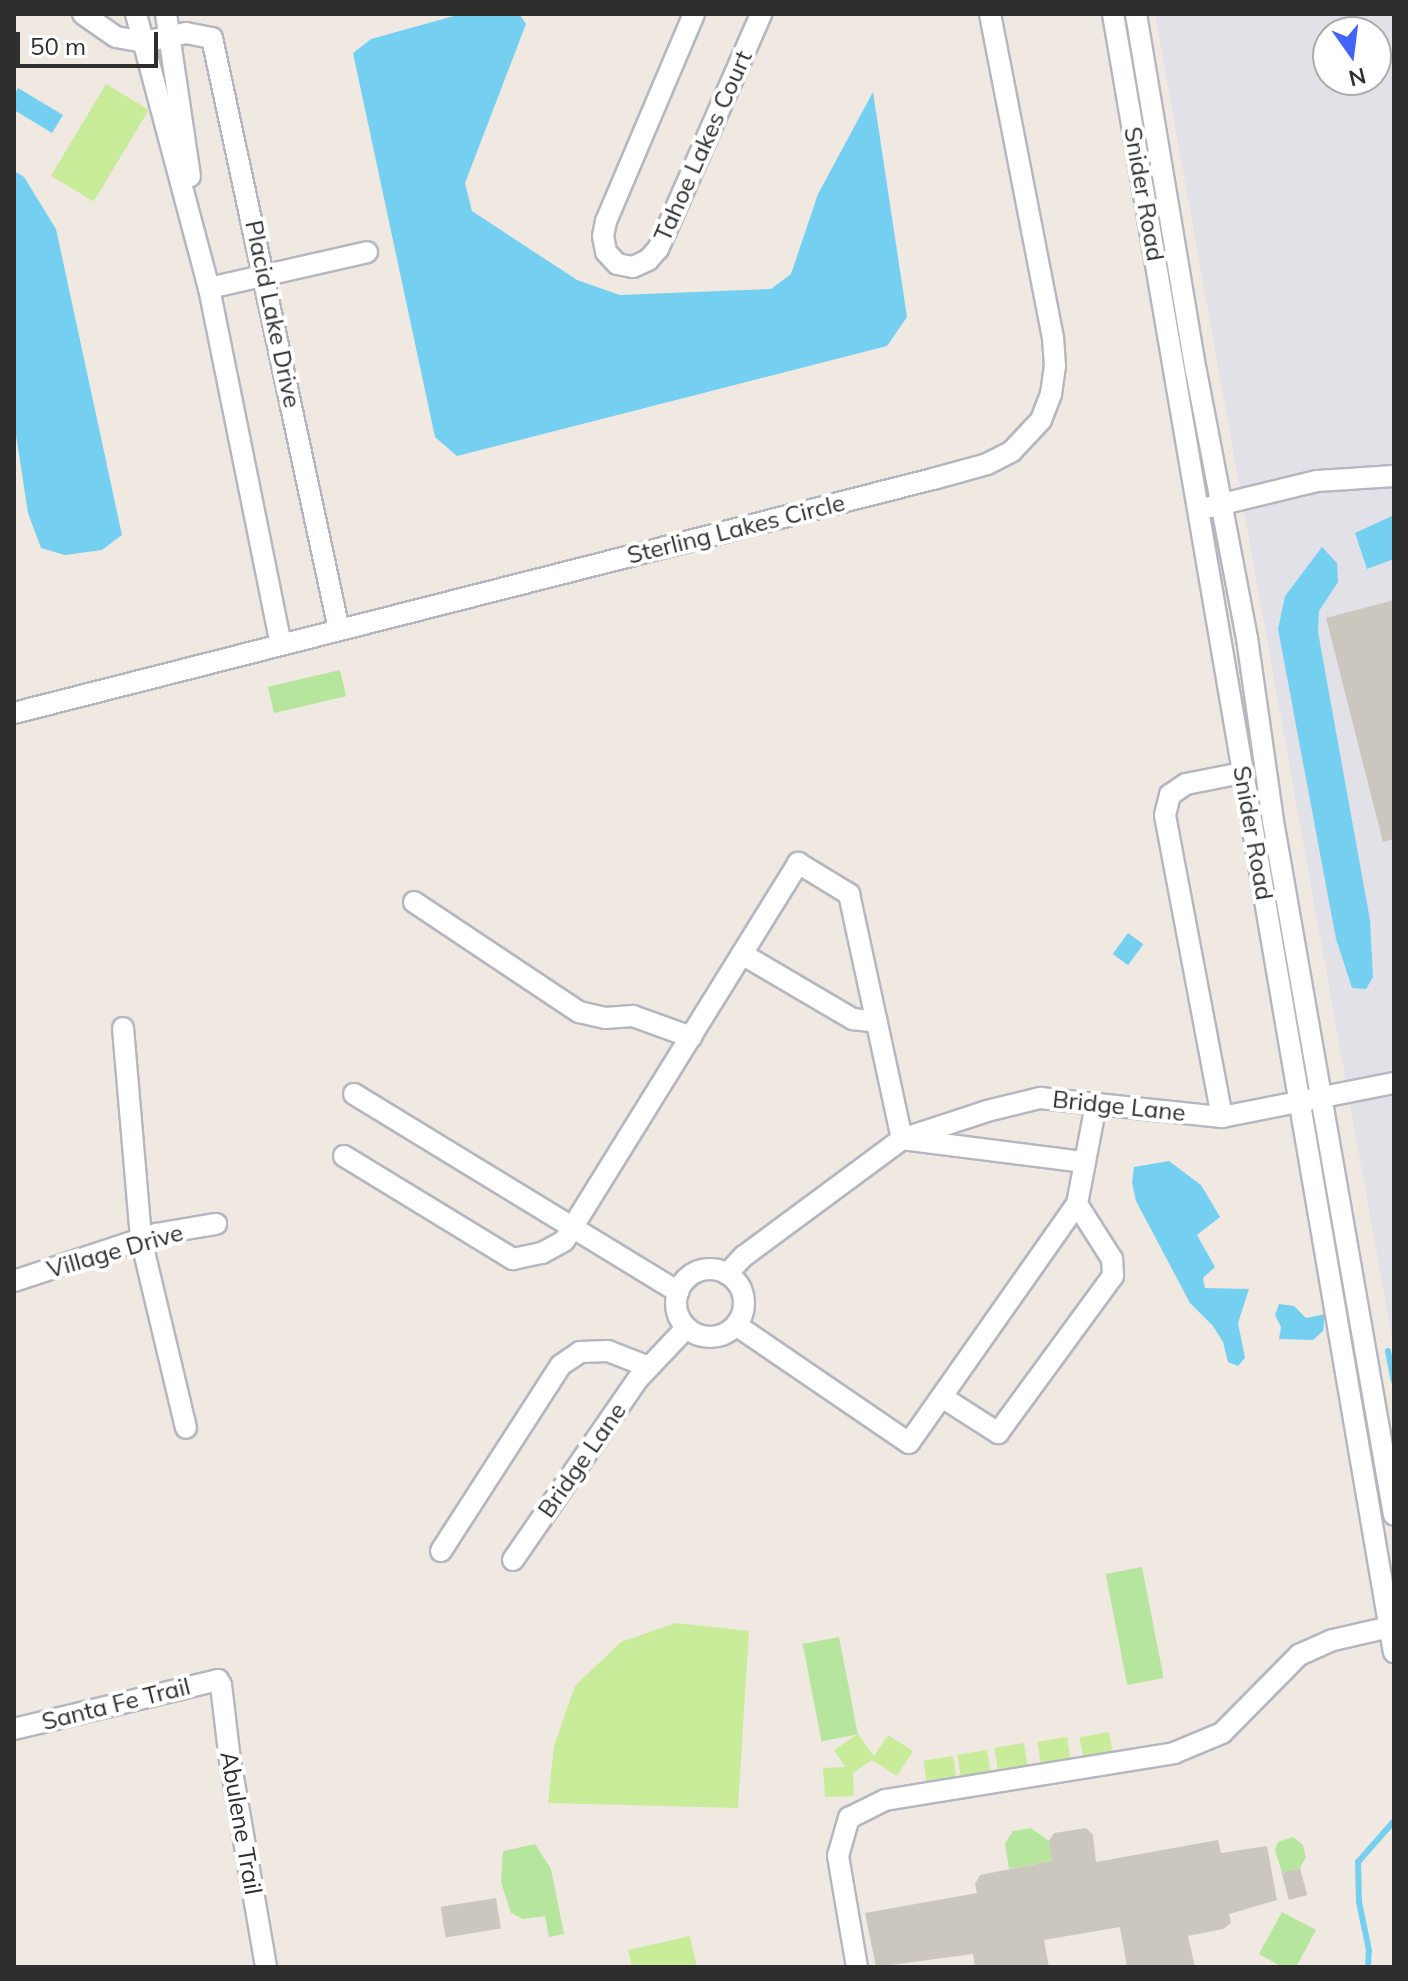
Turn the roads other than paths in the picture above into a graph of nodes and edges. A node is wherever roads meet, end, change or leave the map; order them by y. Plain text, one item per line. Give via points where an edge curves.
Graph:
1 (83, 14) edge
2 (136, 14) edge
3 (166, 14) edge
4 (694, 14) edge
5 (761, 14) edge
6 (990, 14) edge
7 (1113, 14) edge
8 (1136, 14) edge
9 (172, 37) junction
10 (143, 42) junction
11 (367, 252) dead end
12 (201, 256) junction
13 (264, 274) junction
14 (209, 288) junction
15 (1394, 476) edge
16 (1222, 505) junction
17 (1198, 508) junction
18 (339, 630) junction
19 (281, 645) junction
20 (14, 713) edge
21 (1242, 773) junction
22 (414, 902) dead end
23 (742, 954) junction
24 (877, 1022) junction
25 (123, 1028) dead end
26 (691, 1037) junction
27 (1394, 1083) edge
28 (354, 1094) dead end
29 (1322, 1098) junction
30 (1300, 1103) junction
31 (1096, 1104) junction
32 (1222, 1117) junction
33 (902, 1139) junction
34 (344, 1156) dead end
35 (1085, 1162) junction
36 (1077, 1204) junction
37 (216, 1224) dead end
38 (573, 1227) junction
39 (141, 1239) junction
40 (727, 1274) junction
41 (14, 1281) edge
42 (678, 1292) junction
43 (736, 1325) junction
44 (686, 1328) junction
45 (649, 1367) junction
46 (942, 1397) junction
47 (186, 1428) dead end
48 (1394, 1515) edge
49 (441, 1551) dead end
50 (513, 1560) dead end
51 (1392, 1626) edge
52 (1394, 1652) edge
53 (218, 1680) joint
54 (14, 1729) edge
55 (266, 1967) edge
56 (857, 1967) edge

1 - 10 street via 116,37
2 - 10 street
3 - 9 street
4 - 5 street, Tahoe Lakes Court via 606,221 606,252 617,264 633,267 658,249
6 - 18 street, Sterling Lakes Circle via 1053,338 1051,394 1041,420 1023,442 987,464 933,479
7 - 17 street, Snider Road
8 - 16 street, Snider Road
9 - 10 street, Placid Lake Drive
9 - 12 street
9 - 13 street, Placid Lake Drive via 200,33 212,38
10 - 12 street
11 - 13 street
12 - 14 street
13 - 14 street
13 - 18 street, Placid Lake Drive
14 - 19 street
15 - 16 street via 1317,481
16 - 17 street
16 - 29 street, Snider Road
17 - 21 street, Snider Road
18 - 19 street, Sterling Lakes Circle
19 - 20 street, Sterling Lakes Circle
21 - 30 street, Snider Road
21 - 32 street via 1186,784 1170,795 1165,815
22 - 26 street via 579,1012 605,1018 633,1016
23 - 24 street via 853,1019
23 - 24 street via 798,863 849,894
23 - 26 street
24 - 33 street
25 - 39 street
26 - 38 street
27 - 29 street, Bridge Lane
28 - 38 street
29 - 30 street, Bridge Lane
29 - 48 street, Snider Road
30 - 32 street, Bridge Lane
30 - 51 street, Snider Road
31 - 32 street, Bridge Lane
31 - 33 street, Bridge Lane via 1040,1098
31 - 35 street
33 - 35 street
33 - 40 street, Bridge Lane
34 - 38 street via 513,1259 553,1247
35 - 36 street
36 - 46 street
36 - 46 street via 1112,1259 1113,1276 998,1433
37 - 39 street, Village Drive
38 - 42 street
39 - 41 street, Village Drive
39 - 47 street
40 - 42 street via 697,1272
40 - 43 street via 743,1298
42 - 44 street via 677,1312
43 - 44 street via 715,1337
43 - 46 street via 909,1443
44 - 45 street, Bridge Lane
45 - 49 street via 608,1351 580,1352 561,1365
45 - 50 street, Bridge Lane
51 - 52 street, Snider Road
51 - 56 street via 1333,1640 1299,1655 1222,1733 1174,1753 885,1800 849,1818 838,1856
53 - 54 street, Santa Fe Trail
53 - 55 street, Abulene Trail

